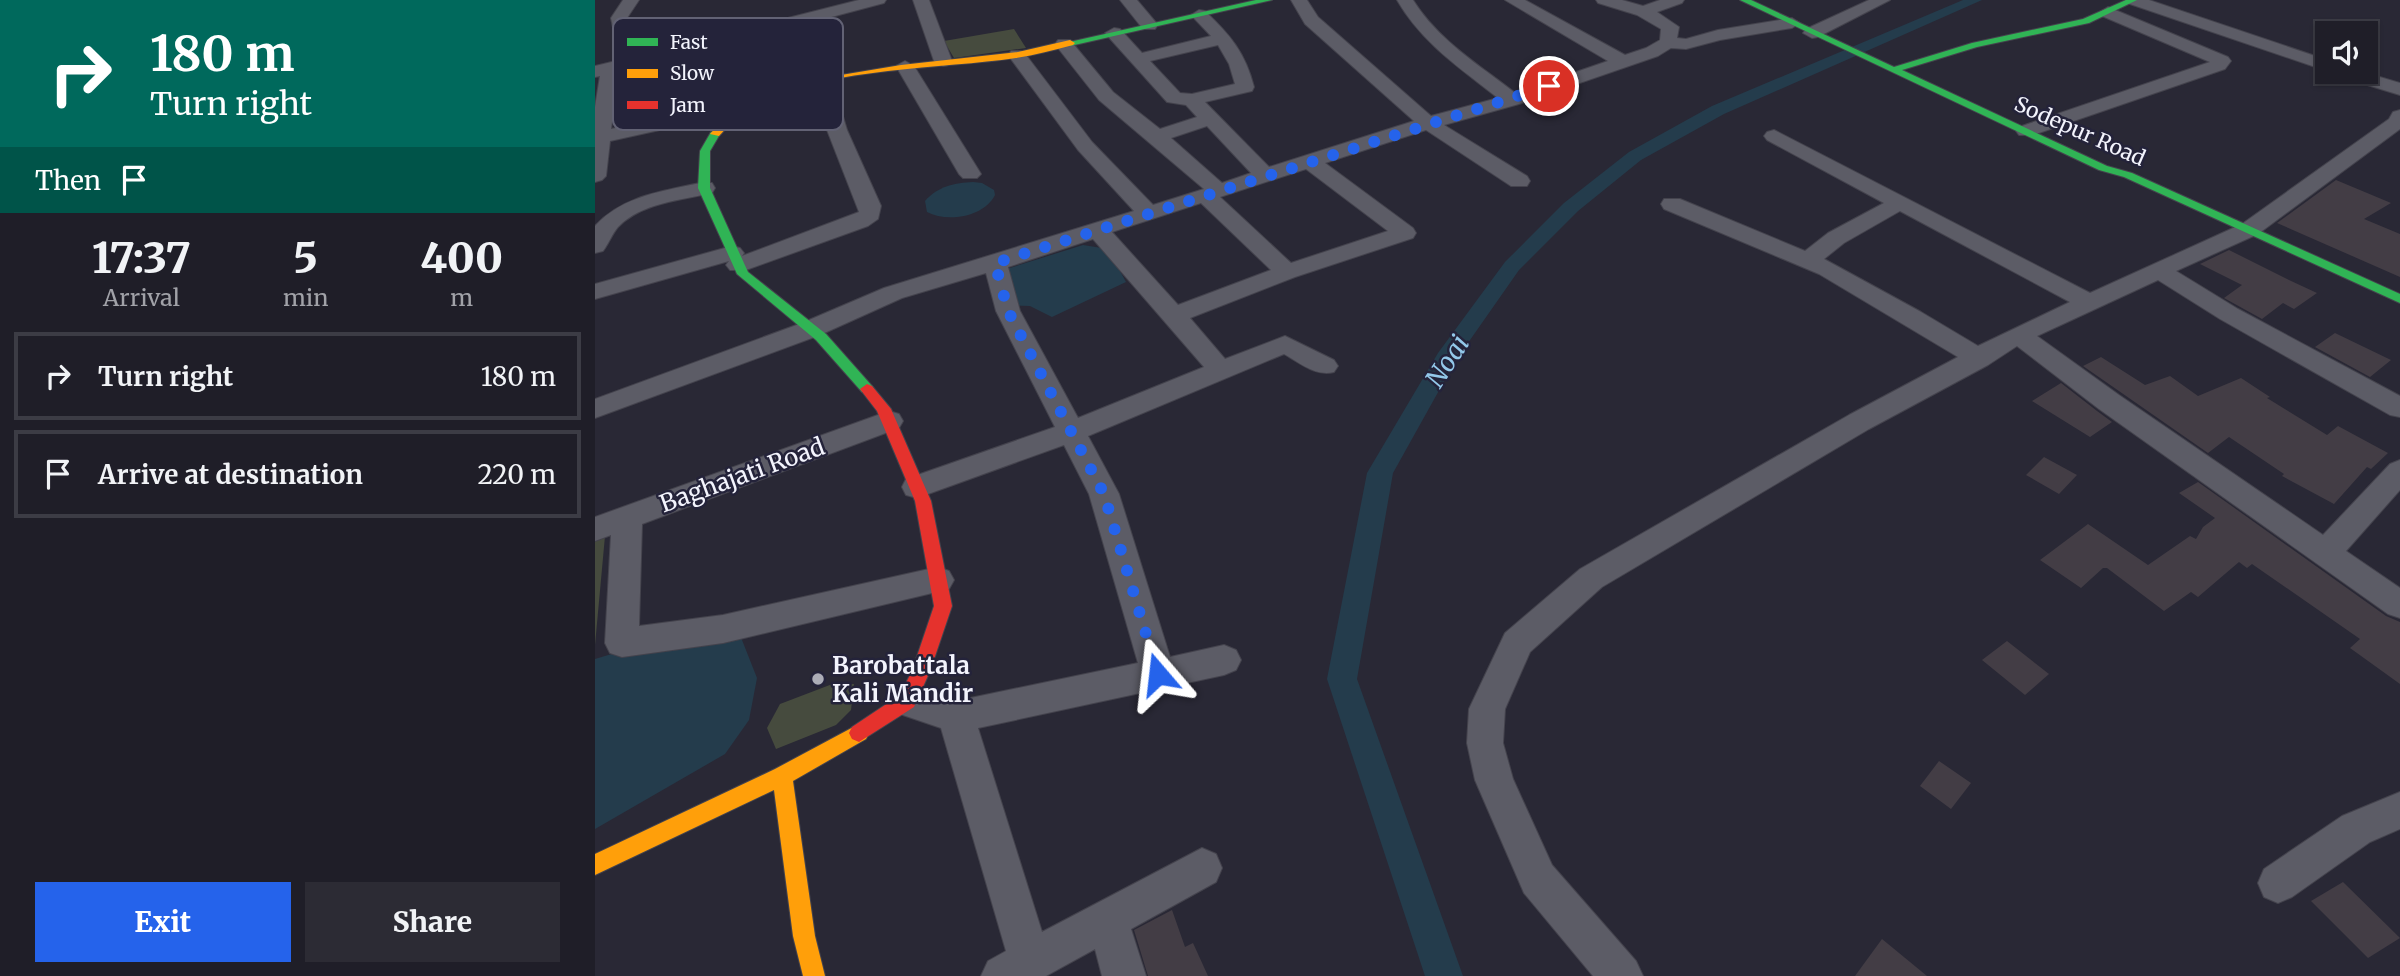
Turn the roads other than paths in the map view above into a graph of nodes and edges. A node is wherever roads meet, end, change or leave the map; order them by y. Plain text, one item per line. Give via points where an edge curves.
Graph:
1 (631, 0) edge
2 (878, 0) edge
3 (1128, 0) edge
4 (1268, 0) edge
5 (1299, 0) edge
6 (1405, 0) edge
7 (1513, 0) edge
8 (1604, 0) edge
9 (1677, 0) edge
10 (1744, 0) edge
11 (1882, 0) edge
12 (2133, 0) edge
13 (926, 2) edge
14 (1643, 10) junction
15 (2108, 12) junction
16 (1199, 15) junction
17 (618, 18) edge
18 (811, 18) edge
19 (1792, 23) junction
20 (1149, 25) junction
21 (1114, 33) junction
22 (1812, 33) junction
23 (1224, 38) junction
24 (1668, 42) junction
25 (1064, 44) junction
26 (1017, 55) junction
27 (1138, 59) junction
28 (943, 61) junction
29 (1623, 61) junction
30 (2315, 63) edge
31 (905, 66) junction
32 (1888, 67) junction
33 (602, 70) edge
34 (843, 77) edge
35 (2378, 82) edge
36 (2400, 89) edge
37 (1192, 100) junction
38 (1511, 100) junction
39 (2400, 116) edge
40 (1210, 119) junction
41 (1428, 123) junction
42 (634, 130) edge
43 (717, 130) edge
44 (837, 130) edge
45 (2026, 131) junction
46 (1157, 136) junction
47 (1774, 136) dead end
48 (602, 137) junction
49 (1310, 162) junction
50 (970, 174) dead end
51 (1266, 176) junction
52 (595, 178) edge
53 (1519, 181) dead end
54 (704, 188) junction
55 (1212, 193) junction
56 (1901, 202) junction
57 (1672, 204) dead end
58 (622, 211) junction
59 (1149, 214) junction
60 (1098, 230) junction
61 (2241, 233) junction
62 (595, 246) edge
63 (735, 259) junction
64 (1808, 260) junction
65 (995, 263) junction
66 (1287, 271) junction
67 (2159, 271) junction
68 (595, 292) edge
69 (2400, 299) edge
70 (2091, 303) junction
71 (1173, 316) junction
72 (2400, 316) edge
73 (811, 329) junction
74 (2020, 335) junction
75 (1979, 359) junction
76 (1325, 366) dead end
77 (1220, 369) junction
78 (2400, 408) edge
79 (595, 409) edge
80 (889, 421) junction
81 (1071, 432) junction
82 (2400, 471) edge
83 (917, 487) junction
84 (627, 517) junction
85 (595, 530) edge
86 (2326, 553) junction
87 (938, 580) junction
88 (2400, 606) edge
89 (1224, 660) dead end
90 (1158, 674) junction
91 (907, 701) junction
92 (956, 717) junction
93 (782, 776) junction
94 (2400, 810) edge
95 (595, 865) edge
96 (1202, 868) dead end
97 (2278, 883) dead end
98 (1107, 919) junction
99 (1017, 969) edge
100 (814, 976) edge
101 (1124, 976) edge
102 (1621, 976) edge

1 - 17 street
2 - 18 street
3 - 20 street
4 - 16 street
5 - 41 street via 1311,20
6 - 38 street via 1436,40
7 - 29 street
8 - 14 street
9 - 14 street
10 - 19 street, Sodepur Road
11 - 22 street
12 - 15 street
12 - 30 street
13 - 28 street
14 - 24 street via 1670,27
15 - 32 street
15 - 45 street via 2222,61
16 - 20 street
16 - 23 street
19 - 22 street, Sodepur Road
19 - 24 street via 1686,44
20 - 21 street
21 - 25 street
21 - 27 street
22 - 32 street, Sodepur Road
23 - 27 street
23 - 37 street via 1239,61 1245,87
24 - 29 street
25 - 26 street
25 - 46 street via 1106,96
26 - 28 street
26 - 59 street via 1085,146
27 - 37 street via 1174,98
28 - 31 street
29 - 38 street
31 - 34 street
31 - 50 street
32 - 45 street, Sodepur Road
33 - 48 street
35 - 36 street
37 - 40 street
38 - 41 street
39 - 61 street
40 - 46 street
40 - 51 street
41 - 49 street
41 - 53 street
42 - 48 street
43 - 54 street via 705,151
44 - 63 street via 870,214
45 - 61 street, Sodepur Road via 2102,168 2128,175
46 - 55 street
47 - 56 street
48 - 52 street
49 - 51 street
49 - 66 street via 1405,233
51 - 55 street
52 - 58 street via 601,199
54 - 58 street
54 - 63 street
55 - 59 street
55 - 66 street
56 - 64 street via 1836,238
56 - 70 street
57 - 64 street
58 - 62 street
59 - 60 street
60 - 65 street
60 - 71 street
61 - 67 street
61 - 69 street, Sodepur Road
61 - 72 street
63 - 68 street
63 - 73 street via 743,274
64 - 75 street
65 - 73 street via 893,293
65 - 81 street via 1008,311
66 - 71 street
67 - 70 street
67 - 78 street
70 - 74 street
71 - 77 street
73 - 79 street
73 - 80 street via 884,409
74 - 75 street
74 - 86 street
75 - 102 street via 1859,422 1591,578 1517,643 1487,709 1485,743 1494,780 1538,879
76 - 77 street via 1285,344
77 - 81 street
80 - 83 street
80 - 84 street, Baghajati Road
81 - 83 street
81 - 90 street via 1104,494
82 - 86 street
83 - 87 street
84 - 85 street, Baghajati Road
84 - 87 street via 622,643 723,629
86 - 88 street
87 - 91 street via 943,606
89 - 90 street
90 - 92 street
91 - 92 street
91 - 93 street
92 - 99 street
93 - 95 street
93 - 100 street via 804,936
94 - 97 street via 2356,829
96 - 98 street
98 - 99 street
98 - 101 street

